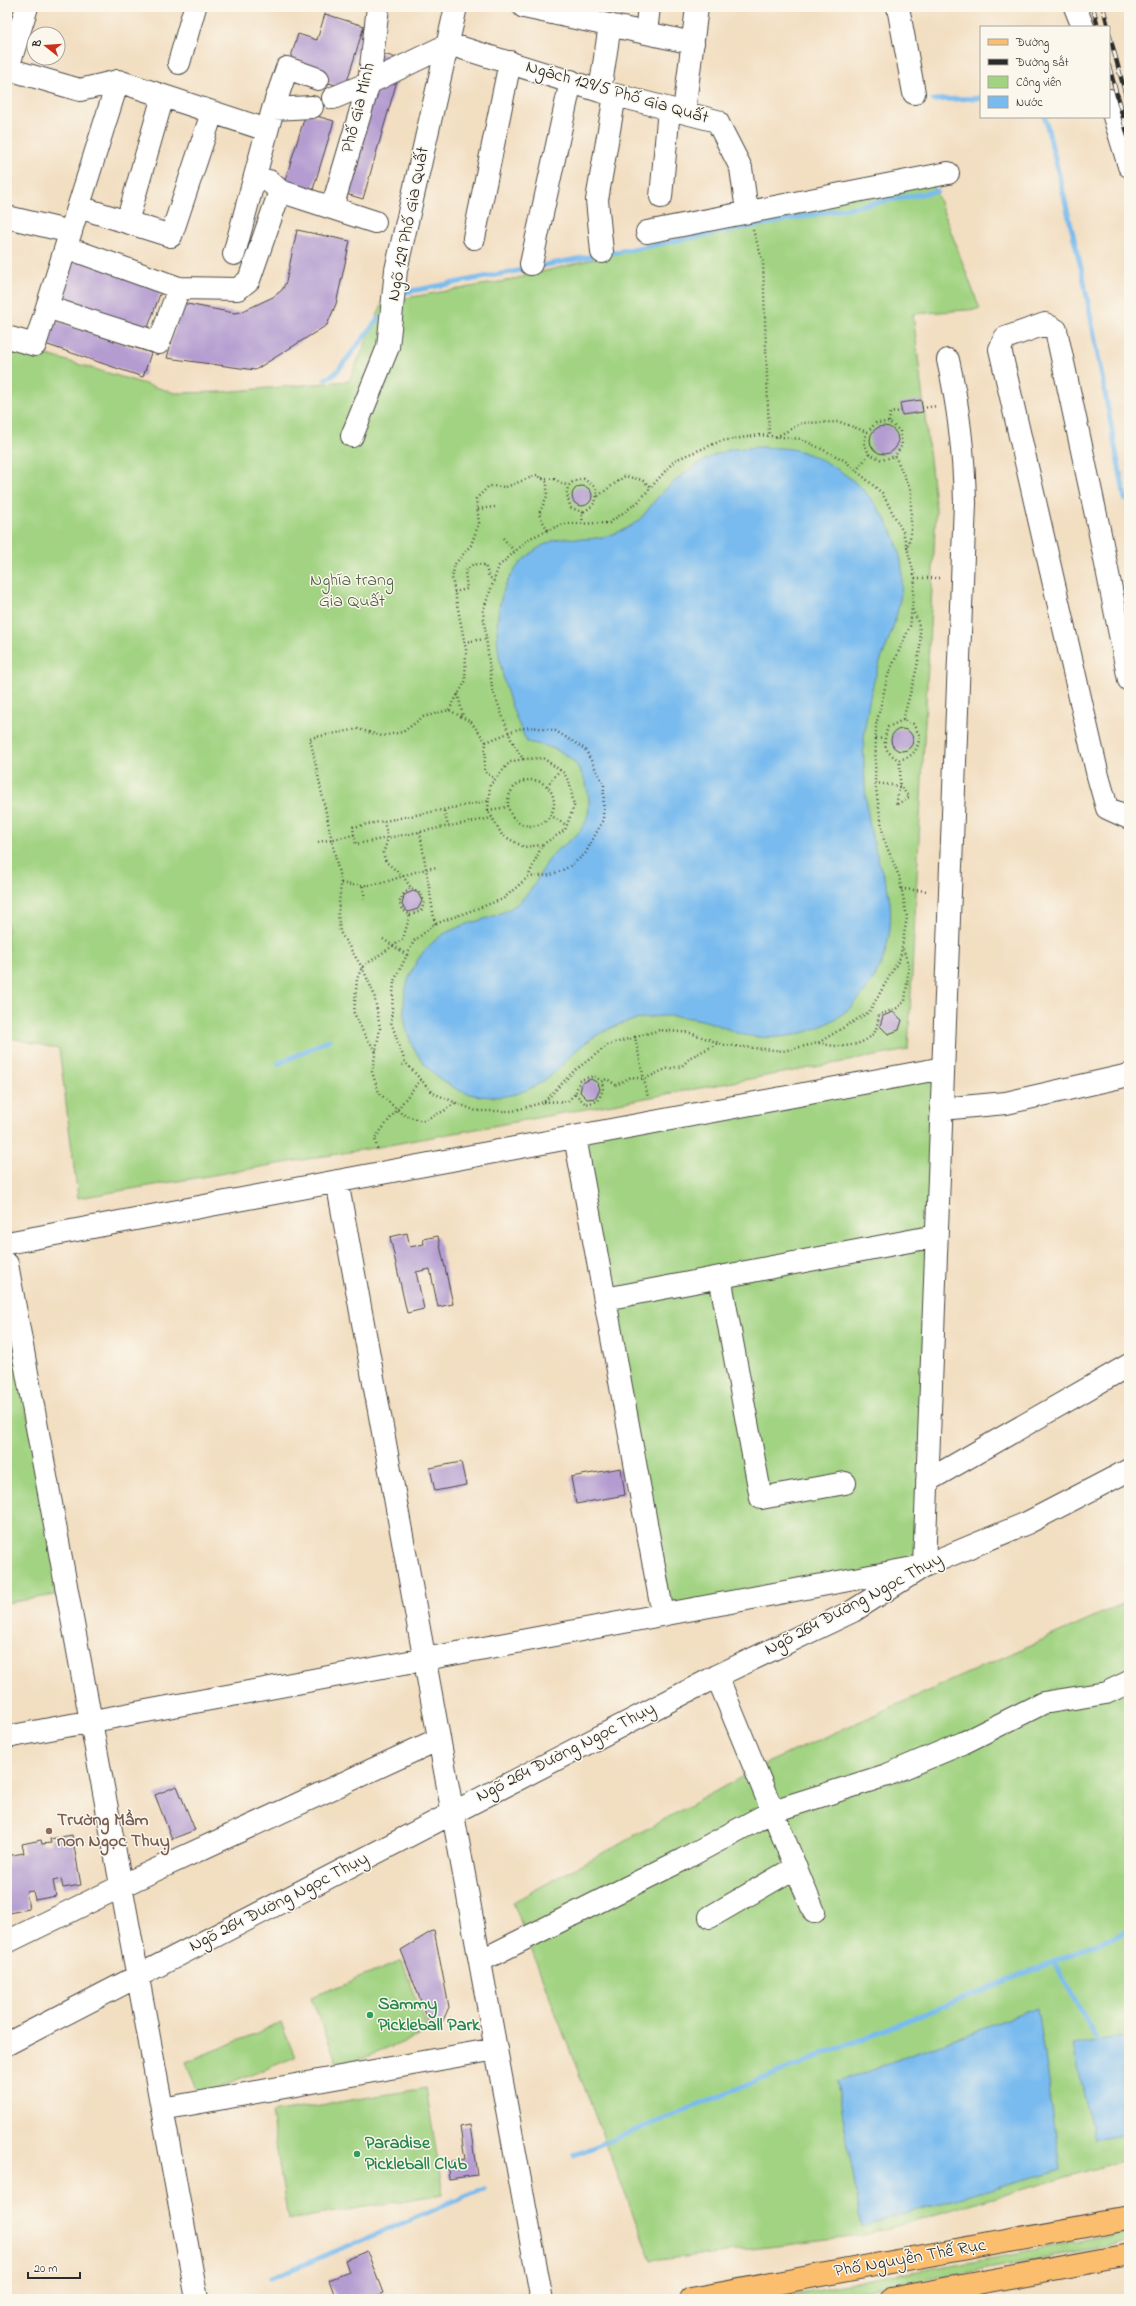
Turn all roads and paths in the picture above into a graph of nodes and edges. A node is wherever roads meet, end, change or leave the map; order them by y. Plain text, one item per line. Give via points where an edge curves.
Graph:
1 (27, 7) edge
2 (195, 7) edge
3 (378, 7) edge
4 (456, 7) edge
5 (524, 7) edge
6 (649, 7) edge
7 (697, 7) edge
8 (898, 7) edge
9 (1075, 7) edge
10 (606, 19) edge
11 (1083, 26) edge
12 (646, 32) junction
13 (693, 43) junction
14 (448, 46) junction
15 (179, 62) dead end
16 (510, 62) junction
17 (7, 70) edge
18 (318, 79) dead end
19 (118, 81) junction
20 (571, 81) junction
21 (369, 84) junction
22 (608, 93) junction
23 (914, 93) dead end
24 (163, 96) junction
25 (333, 98) dead end
26 (1110, 103) edge
27 (312, 107) dead end
28 (273, 109) junction
29 (676, 111) junction
30 (212, 113) junction
31 (267, 130) junction
32 (1129, 166) edge
33 (258, 170) junction
34 (948, 173) dead end
35 (280, 191) junction
36 (661, 197) dead end
37 (79, 207) junction
38 (332, 208) junction
39 (747, 211) junction
40 (7, 217) edge
41 (127, 222) junction
42 (375, 222) dead end
43 (71, 232) junction
44 (647, 232) dead end
45 (754, 232) dead end
46 (474, 238) dead end
47 (78, 252) dead end
48 (602, 252) dead end
49 (234, 254) dead end
50 (531, 264) dead end
51 (178, 288) junction
52 (60, 311) dead end
53 (7, 337) edge
54 (948, 360) dead end
55 (901, 411) dead end
56 (889, 422) junction
57 (867, 432) junction
58 (352, 436) dead end
59 (769, 436) junction
60 (776, 437) junction
61 (869, 454) junction
62 (895, 456) junction
63 (856, 470) junction
64 (542, 478) junction
65 (568, 486) junction
66 (651, 487) junction
67 (598, 496) junction
68 (495, 507) dead end
69 (478, 509) junction
70 (583, 512) junction
71 (582, 524) junction
72 (548, 531) junction
73 (503, 538) dead end
74 (907, 549) junction
75 (515, 552) junction
76 (915, 578) junction
77 (942, 578) dead end
78 (494, 580) junction
79 (454, 592) junction
80 (912, 608) junction
81 (486, 639) junction
82 (464, 642) junction
83 (1129, 680) edge
84 (458, 694) junction
85 (449, 710) junction
86 (463, 717) junction
87 (903, 720) junction
88 (509, 733) junction
89 (876, 738) junction
90 (884, 739) junction
91 (486, 742) junction
92 (523, 759) junction
93 (899, 760) junction
94 (560, 770) junction
95 (495, 779) junction
96 (875, 783) junction
97 (547, 786) junction
98 (900, 786) junction
99 (488, 801) junction
100 (508, 807) junction
101 (488, 810) junction
102 (444, 811) junction
103 (550, 815) junction
104 (492, 818) junction
105 (1129, 818) edge
106 (384, 822) junction
107 (566, 825) junction
108 (448, 826) junction
109 (420, 832) junction
110 (354, 835) junction
111 (331, 839) junction
112 (388, 839) junction
113 (318, 842) dead end
114 (542, 846) junction
115 (438, 867) dead end
116 (426, 869) junction
117 (404, 876) junction
118 (528, 877) junction
119 (341, 883) junction
120 (363, 886) junction
121 (410, 888) junction
122 (901, 889) junction
123 (929, 892) dead end
124 (365, 900) dead end
125 (410, 915) junction
126 (435, 924) junction
127 (383, 939) dead end
128 (393, 945) junction
129 (903, 949) junction
130 (407, 955) junction
131 (362, 967) junction
132 (635, 1037) junction
133 (720, 1043) junction
134 (818, 1043) junction
135 (377, 1051) junction
136 (405, 1062) junction
137 (402, 1065) dead end
138 (943, 1068) junction
139 (1129, 1075) edge
140 (421, 1079) junction
141 (644, 1079) junction
142 (602, 1081) junction
143 (575, 1094) junction
144 (648, 1098) dead end
145 (456, 1102) junction
146 (544, 1102) junction
147 (397, 1108) junction
148 (941, 1109) junction
149 (575, 1137) junction
150 (377, 1149) dead end
151 (337, 1181) junction
152 (936, 1236) junction
153 (7, 1242) edge
154 (7, 1264) edge
155 (720, 1277) junction
156 (605, 1299) junction
157 (1129, 1364) edge
158 (1129, 1470) edge
159 (927, 1481) junction
160 (845, 1483) dead end
161 (924, 1566) junction
162 (663, 1615) junction
163 (425, 1659) junction
164 (717, 1676) junction
165 (1129, 1682) edge
166 (91, 1721) junction
167 (7, 1737) edge
168 (439, 1739) junction
169 (773, 1811) junction
170 (453, 1812) junction
171 (796, 1867) junction
172 (121, 1886) junction
173 (814, 1912) dead end
174 (710, 1917) dead end
175 (7, 1942) edge
176 (480, 1961) junction
177 (138, 1976) junction
178 (7, 2044) edge
179 (496, 2049) junction
180 (162, 2109) junction
181 (1129, 2218) edge
182 (1129, 2255) edge
183 (542, 2298) edge
184 (197, 2299) edge
185 (691, 2299) edge
186 (891, 2299) edge

1 - 17 street
2 - 15 street
3 - 21 street, Phố Gia Minh
4 - 14 street, Ngõ 129 Phố Gia Quất
5 - 10 street
6 - 12 street
7 - 13 street
8 - 23 street
9 - 11 street
10 - 12 street
10 - 22 street
12 - 13 street
13 - 29 street
14 - 16 street, Ngách 129/5 Phố Gia Quất
14 - 21 street
14 - 58 street, Ngõ 129 Phố Gia Quất via 396,270 388,347
16 - 20 street, Ngách 129/5 Phố Gia Quất
16 - 46 street
17 - 19 street via 80,90
18 - 28 street via 287,68
19 - 24 street
19 - 37 street
20 - 22 street, Ngách 129/5 Phố Gia Quất
20 - 50 street
21 - 25 street
21 - 38 street, Phố Gia Minh
22 - 29 street, Ngách 129/5 Phố Gia Quất
22 - 48 street via 598,200
24 - 30 street
24 - 41 street
26 - 32 street
27 - 28 street
28 - 31 street
29 - 36 street
29 - 39 street, Ngách 129/5 Phố Gia Quất via 718,121 741,168
30 - 31 street
30 - 41 street via 171,236
31 - 33 street
33 - 35 street
33 - 49 street
34 - 39 street
35 - 38 street
35 - 51 street via 249,280 238,289
37 - 41 street
37 - 43 street
38 - 42 street
39 - 44 street
40 - 43 street
43 - 53 street via 35,345
45 - 59 path via 762,262
47 - 51 street
51 - 52 street via 159,343
54 - 138 street via 958,404 964,452 965,503
55 - 56 path via 890,413
56 - 57 path via 876,423
56 - 62 path via 900,431 902,445
57 - 60 path via 840,422 802,423
57 - 61 path via 864,444
59 - 60 path
59 - 66 path via 721,441 675,460
60 - 63 path via 801,440 844,460
61 - 62 path via 882,460
61 - 63 path
62 - 74 path via 911,491 911,534
63 - 74 path via 882,493 903,532
64 - 65 path via 554,479
64 - 69 path via 537,475 506,488 489,486 476,499
64 - 72 path via 548,482 547,496 539,514
65 - 67 path via 575,480 584,479 596,488
65 - 70 path via 566,494 571,508
66 - 67 path via 642,480 625,476
66 - 71 path via 638,502 609,523
67 - 70 path via 593,506
68 - 69 path
69 - 79 path via 479,523 471,545 455,564 452,578
70 - 71 path
71 - 72 path via 563,524
72 - 75 path via 530,538
73 - 75 path
74 - 76 path
75 - 78 path via 499,566
76 - 77 path
76 - 80 path
78 - 79 path via 489,577 485,565 473,564 465,572 466,588
78 - 81 path via 483,611
79 - 82 path
80 - 87 path via 919,626 920,657
80 - 89 path via 910,626 888,675 876,725
81 - 82 path
81 - 88 path via 492,688
82 - 84 path via 465,682
83 - 105 street via 1056,330 1045,324 1005,338 1000,349 1098,776 1107,808
84 - 85 path
84 - 86 path
85 - 86 path
85 - 111 path via 423,717 403,732 382,736 358,729 310,738
86 - 91 path via 471,722
87 - 90 path via 888,727
87 - 93 path via 912,724 920,736 917,751 910,757
88 - 91 path
88 - 92 path
88 - 118 path via 531,727 554,730 585,749 604,785 603,820 584,854 568,867 556,872
89 - 90 path
89 - 96 path
90 - 93 path via 890,755
91 - 95 path via 484,771
92 - 94 path via 543,758
92 - 95 path via 510,762
93 - 98 path
94 - 97 path
94 - 107 path via 570,784 574,806
95 - 99 path via 490,785
96 - 98 path
96 - 122 path via 884,840 899,876
97 - 100 path via 535,780 521,782 510,792
97 - 103 path via 554,799
98 - 98 path via 897,799 896,805 910,797
99 - 101 path
99 - 102 path
100 - 101 path
100 - 103 path via 516,820 531,826 545,821
101 - 104 path
102 - 106 path
102 - 108 path
103 - 107 path
104 - 108 path
104 - 114 path via 502,835 524,847
106 - 110 path via 352,827
106 - 112 path
107 - 114 path via 565,830
108 - 109 path
109 - 112 path
109 - 116 path
110 - 111 path
110 - 112 path via 356,844
111 - 113 path
111 - 119 path
112 - 117 path via 383,853 386,862
114 - 118 path
115 - 116 path
116 - 117 path
116 - 126 path
117 - 120 path via 382,884
117 - 121 path
118 - 126 path via 503,899
119 - 120 path
119 - 131 path via 338,914 340,932
120 - 124 path
121 - 125 path via 399,903
121 - 125 path via 421,893 424,903 421,911
122 - 123 path
122 - 129 path via 907,917
125 - 128 path via 403,939
126 - 130 path via 414,941
127 - 128 path
128 - 130 path
128 - 131 path
129 - 134 path via 869,1012
129 - 134 path via 909,966 905,1001 897,1008 879,1015 875,1032 863,1042 831,1047
130 - 136 path via 394,981 391,1022
131 - 135 path via 374,994 380,1028
131 - 135 path via 356,979 354,1014 365,1036
132 - 133 path via 660,1030 690,1033
132 - 141 path
132 - 146 path via 608,1045 574,1071
133 - 134 path via 783,1051
133 - 141 path via 691,1057 682,1066 666,1069
135 - 147 path via 372,1072 379,1092
136 - 137 path
136 - 140 path
138 - 148 street
138 - 149 street
139 - 148 street via 1006,1103
140 - 145 path via 433,1092
140 - 147 path
141 - 142 path via 631,1077 616,1085 607,1079
141 - 144 path
142 - 143 path via 593,1076 580,1080
142 - 143 path via 603,1090 598,1101 586,1104
143 - 146 path via 568,1101
145 - 146 path via 476,1111 513,1111
145 - 147 path via 444,1112 422,1121 402,1114
147 - 150 path via 375,1138
148 - 152 street
149 - 151 street
149 - 156 street
151 - 153 street
151 - 163 street
152 - 155 street
152 - 159 street
154 - 166 street
155 - 156 street
155 - 160 street via 761,1498
156 - 162 street
157 - 159 street
158 - 161 street, Ngõ 264 Đường Ngọc Thụy via 1027,1523
159 - 161 street
161 - 162 street
161 - 164 street, Ngõ 264 Đường Ngọc Thụy via 852,1611
162 - 163 street
163 - 166 street
163 - 168 street
164 - 169 street
164 - 170 street, Ngõ 264 Đường Ngọc Thụy
165 - 169 street via 1106,1693 1043,1703 963,1743 887,1775
166 - 167 street
166 - 172 street
168 - 170 street
168 - 172 street
169 - 171 street
169 - 176 street via 682,1860
170 - 176 street
170 - 177 street, Ngõ 264 Đường Ngọc Thụy
171 - 173 street
171 - 174 street
172 - 175 street
172 - 177 street
176 - 179 street
177 - 178 street, Ngõ 264 Đường Ngọc Thụy
177 - 180 street
179 - 180 street
179 - 183 street
180 - 184 street
181 - 185 main road, Phố Nguyễn Thế Rục
182 - 186 main road, Phố Nguyễn Thế Rục

